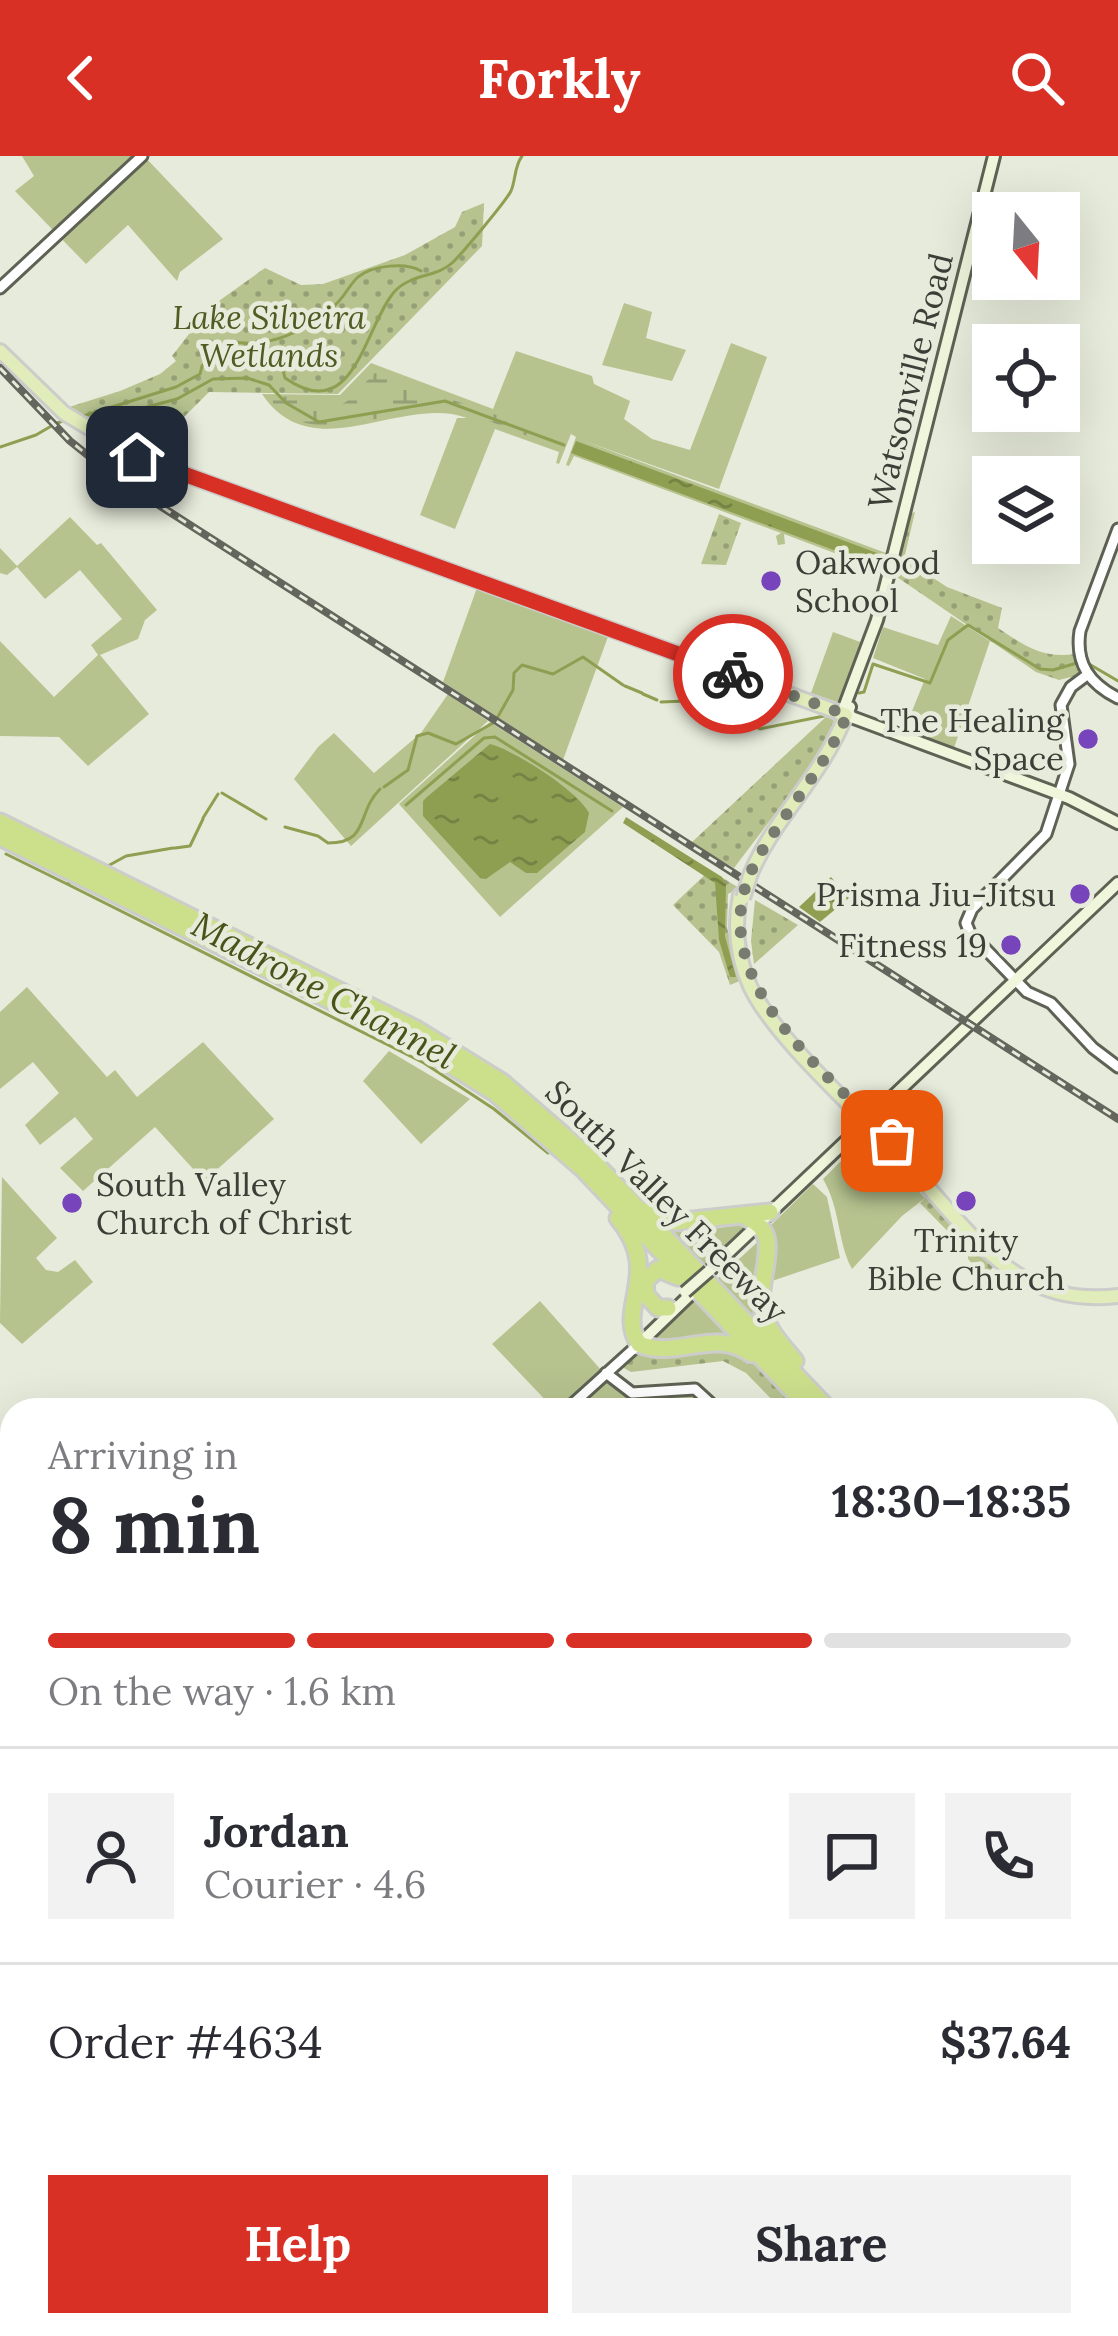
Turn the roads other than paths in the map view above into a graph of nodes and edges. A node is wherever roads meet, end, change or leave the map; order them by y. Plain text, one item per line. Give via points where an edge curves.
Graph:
1 (142, 156) edge
2 (994, 156) edge
3 (0, 288) edge
4 (0, 351) edge
5 (1118, 529) edge
6 (1089, 677) junction
7 (1118, 698) edge
8 (844, 714) junction
9 (1063, 793) junction
10 (1118, 820) edge
11 (0, 822) edge
12 (0, 837) edge
13 (1118, 887) edge
14 (1018, 983) junction
15 (1118, 1067) edge
16 (871, 1122) junction
17 (560, 1146) junction
18 (592, 1160) junction
19 (760, 1220) junction
20 (688, 1293) junction
21 (1118, 1293) edge
22 (668, 1308) junction
23 (717, 1310) junction
24 (637, 1342) junction
25 (606, 1373) junction
26 (579, 1398) edge
27 (705, 1398) edge
28 (799, 1398) edge
29 (800, 1398) edge
30 (820, 1398) edge
31 (822, 1398) edge

1 - 3 street
2 - 8 main road, Watsonville Road via 893,561
4 - 8 main road via 64,413 128,453
5 - 6 street via 1079,636
6 - 7 street
6 - 9 street via 1070,687 1061,705 1069,757
8 - 9 main road
8 - 16 main road, bridge via 827,760 749,872 742,946 774,1016
9 - 10 main road
9 - 14 street via 1042,842 967,917 969,931
11 - 18 highway, South Valley Freeway via 431,1037 516,1093
12 - 17 highway, South Valley Freeway via 424,1048
13 - 14 main road
14 - 15 street
14 - 16 main road
16 - 19 main road
16 - 21 main road via 1014,1272 1064,1294
17 - 23 highway, South Valley Freeway
17 - 24 highway via 636,1246
18 - 19 highway via 660,1220
18 - 30 highway, South Valley Freeway
19 - 20 main road, bridge
19 - 31 highway via 768,1242 765,1317
20 - 22 main road
20 - 24 main road
22 - 23 highway via 645,1292 655,1270 670,1271
22 - 24 main road
23 - 29 highway, South Valley Freeway
24 - 25 street
24 - 28 highway via 732,1343
25 - 26 street
25 - 27 street via 632,1393 695,1389

